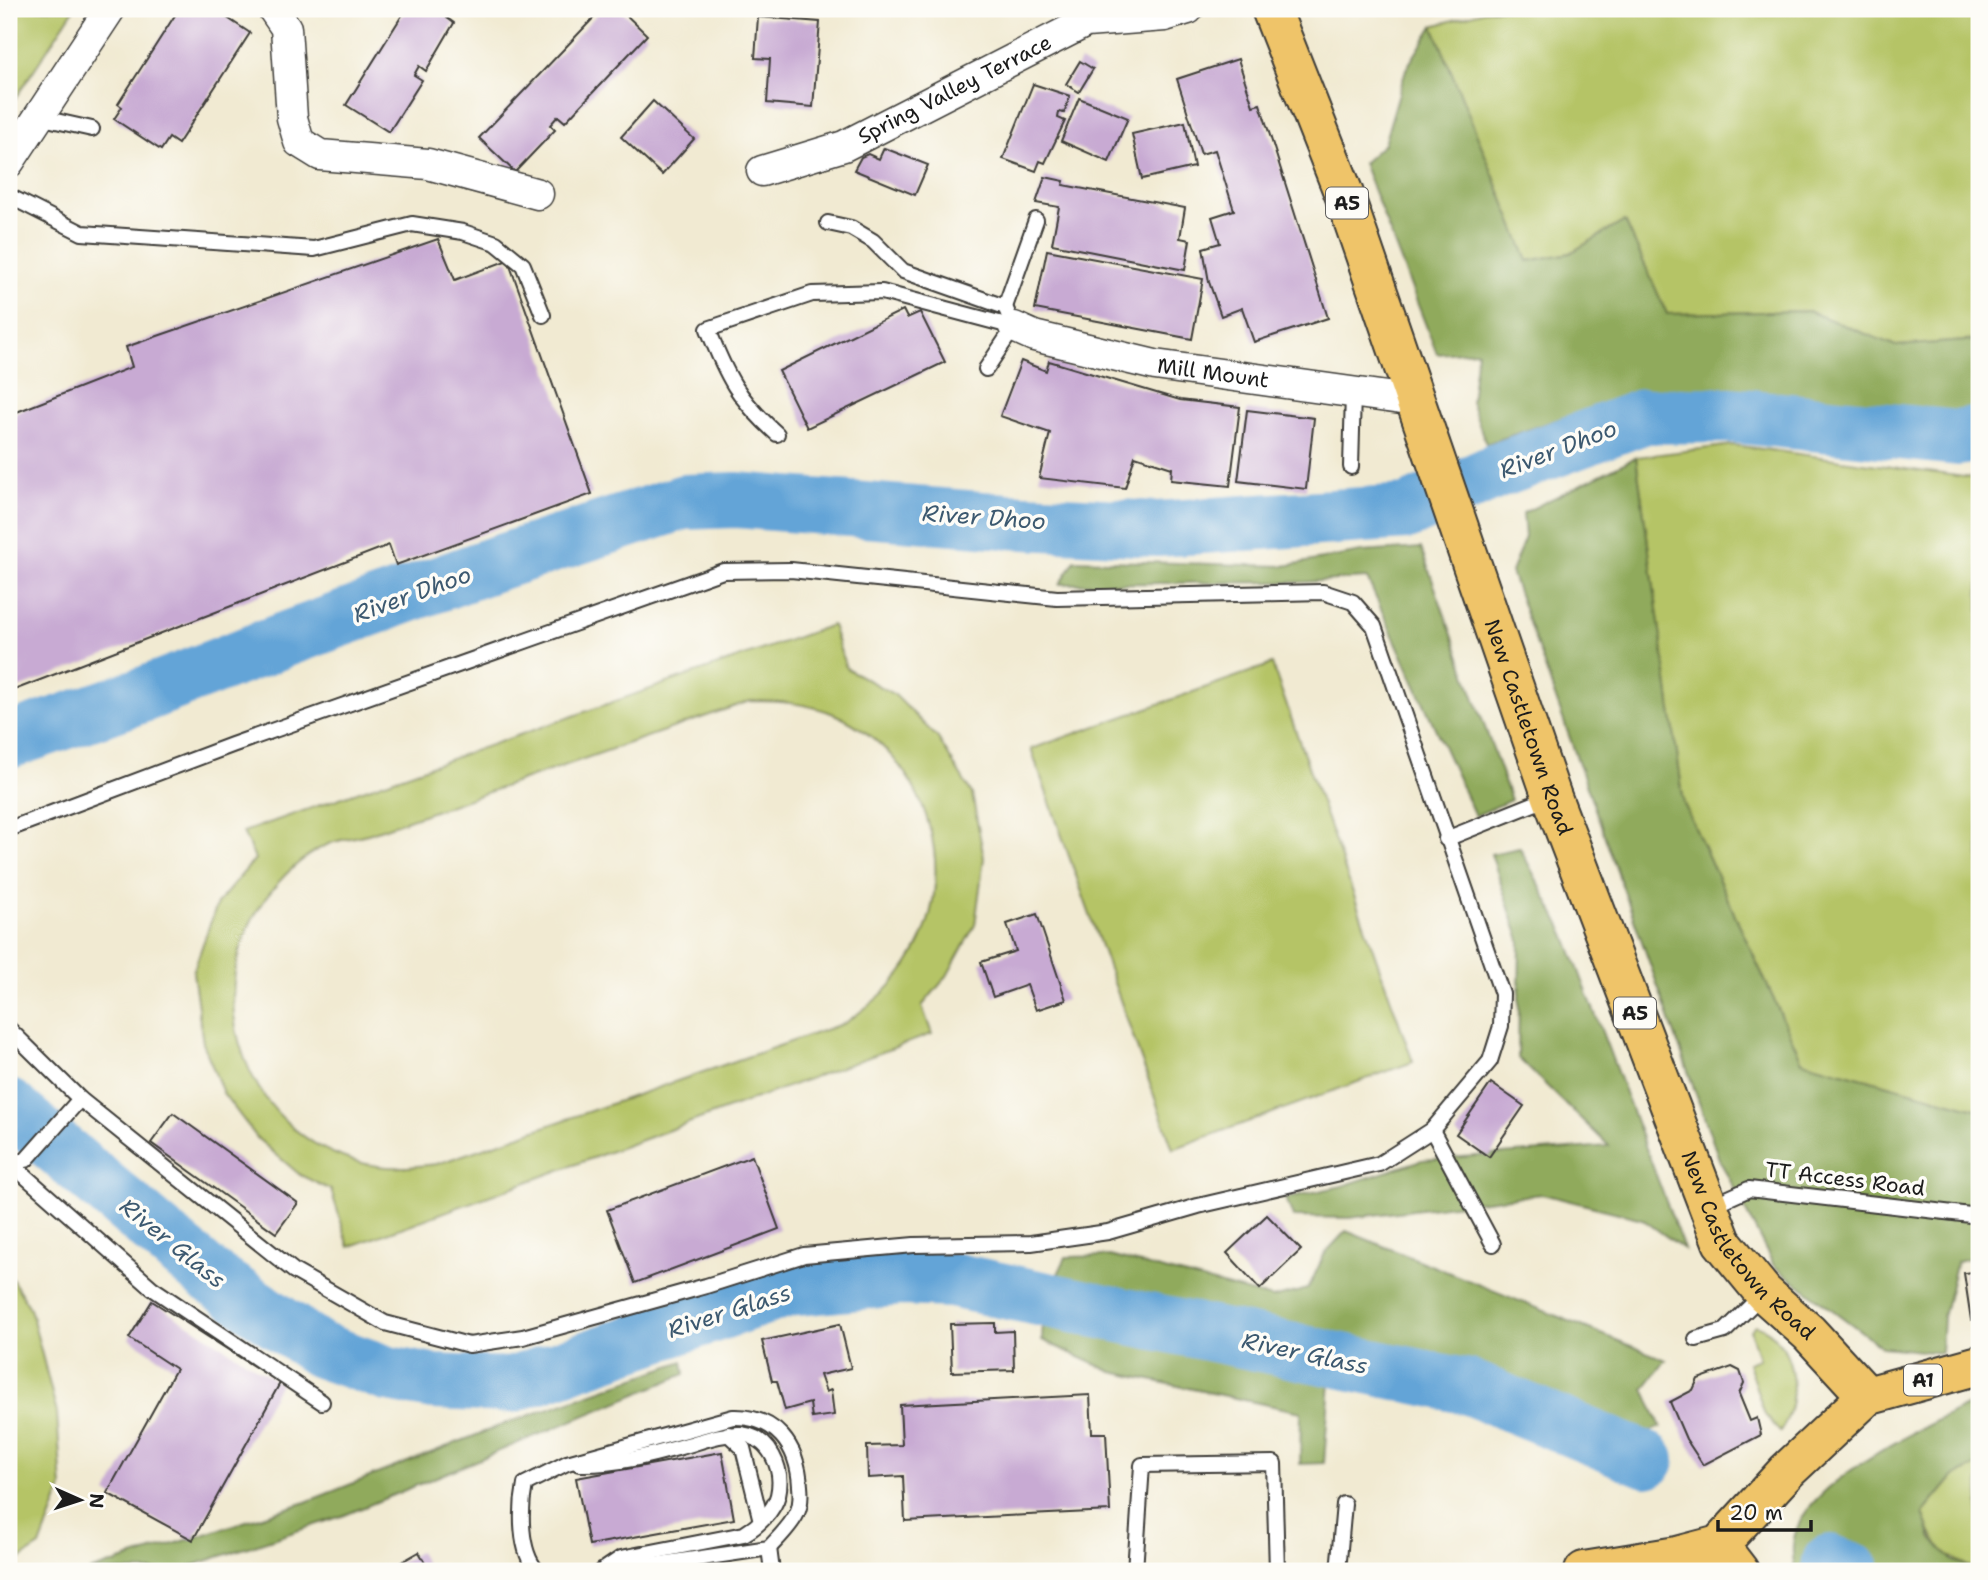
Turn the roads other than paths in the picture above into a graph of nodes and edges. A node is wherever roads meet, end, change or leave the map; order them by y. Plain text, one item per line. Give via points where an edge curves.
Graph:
1 (110, 9) edge
2 (273, 9) edge
3 (1188, 9) edge
4 (1271, 9) edge
5 (38, 117) junction
6 (92, 129) dead end
7 (9, 162) edge
8 (762, 171) dead end
9 (537, 194) dead end
10 (9, 196) edge
11 (1036, 220) dead end
12 (828, 223) dead end
13 (543, 315) dead end
14 (1010, 317) junction
15 (986, 369) dead end
16 (1353, 393) junction
17 (1416, 401) junction
18 (777, 435) dead end
19 (1351, 467) dead end
20 (1552, 797) junction
21 (9, 830) edge
22 (1446, 839) junction
23 (9, 1029) edge
24 (76, 1104) junction
25 (1432, 1130) junction
26 (10, 1163) edge
27 (1709, 1206) junction
28 (1979, 1216) edge
29 (1493, 1244) dead end
30 (1764, 1293) junction
31 (1696, 1339) dead end
32 (1979, 1365) edge
33 (1867, 1396) junction
34 (322, 1402) dead end
35 (728, 1434) junction
36 (567, 1463) junction
37 (1344, 1504) dead end
38 (761, 1521) junction
39 (769, 1548) junction
40 (1730, 1549) edge
41 (537, 1571) edge
42 (603, 1571) edge
43 (614, 1571) edge
44 (772, 1571) edge
45 (1135, 1571) edge
46 (1277, 1571) edge
47 (1338, 1571) edge
48 (1584, 1571) edge

1 - 5 street
2 - 9 street via 286,28 292,118 299,142 320,155 428,164
3 - 8 street, Spring Valley Terrace via 1166,16 1086,22 844,146
4 - 17 highway, New Castletown Road / A5 via 1330,155
5 - 6 lane
5 - 7 street
10 - 13 lane via 82,233 314,249 412,224 463,232 496,243 523,265
11 - 14 lane
12 - 14 lane via 851,228 873,242 903,271
14 - 15 lane
14 - 16 street, Mill Mount via 1034,336 1155,365
14 - 18 lane via 882,292 812,294 708,329 746,406
16 - 17 street, Mill Mount
16 - 19 lane
17 - 20 highway, New Castletown Road / A5
20 - 22 lane
20 - 27 highway, New Castletown Road / A5
21 - 22 lane via 245,740 723,571 791,570 1057,598 1323,592 1353,602 1374,626
22 - 25 lane via 1502,994 1501,1026 1490,1061
23 - 24 lane
24 - 25 lane via 294,1271 385,1323 469,1345 523,1337 804,1255 914,1245 1031,1243 1108,1232 1379,1164
24 - 26 lane via 26,1160
25 - 29 lane
26 - 34 lane via 152,1288
27 - 28 lane, TT Access Road via 1749,1189
27 - 30 highway, New Castletown Road / A5 via 1722,1242
30 - 31 lane via 1726,1331
30 - 33 highway, New Castletown Road / A5 via 1809,1333
32 - 33 highway, A1
33 - 40 highway, A1 via 1787,1471
35 - 36 lane via 638,1458
35 - 38 lane via 743,1448
35 - 38 lane via 750,1436 763,1443 776,1463 776,1501
36 - 39 lane via 733,1417 756,1418 771,1425 792,1447 800,1479 797,1513
36 - 41 lane via 525,1484 521,1507 529,1562
37 - 47 lane
38 - 42 lane via 744,1534 621,1558
39 - 43 lane
39 - 44 lane
40 - 48 highway, A1
45 - 46 lane via 1142,1465 1274,1463

